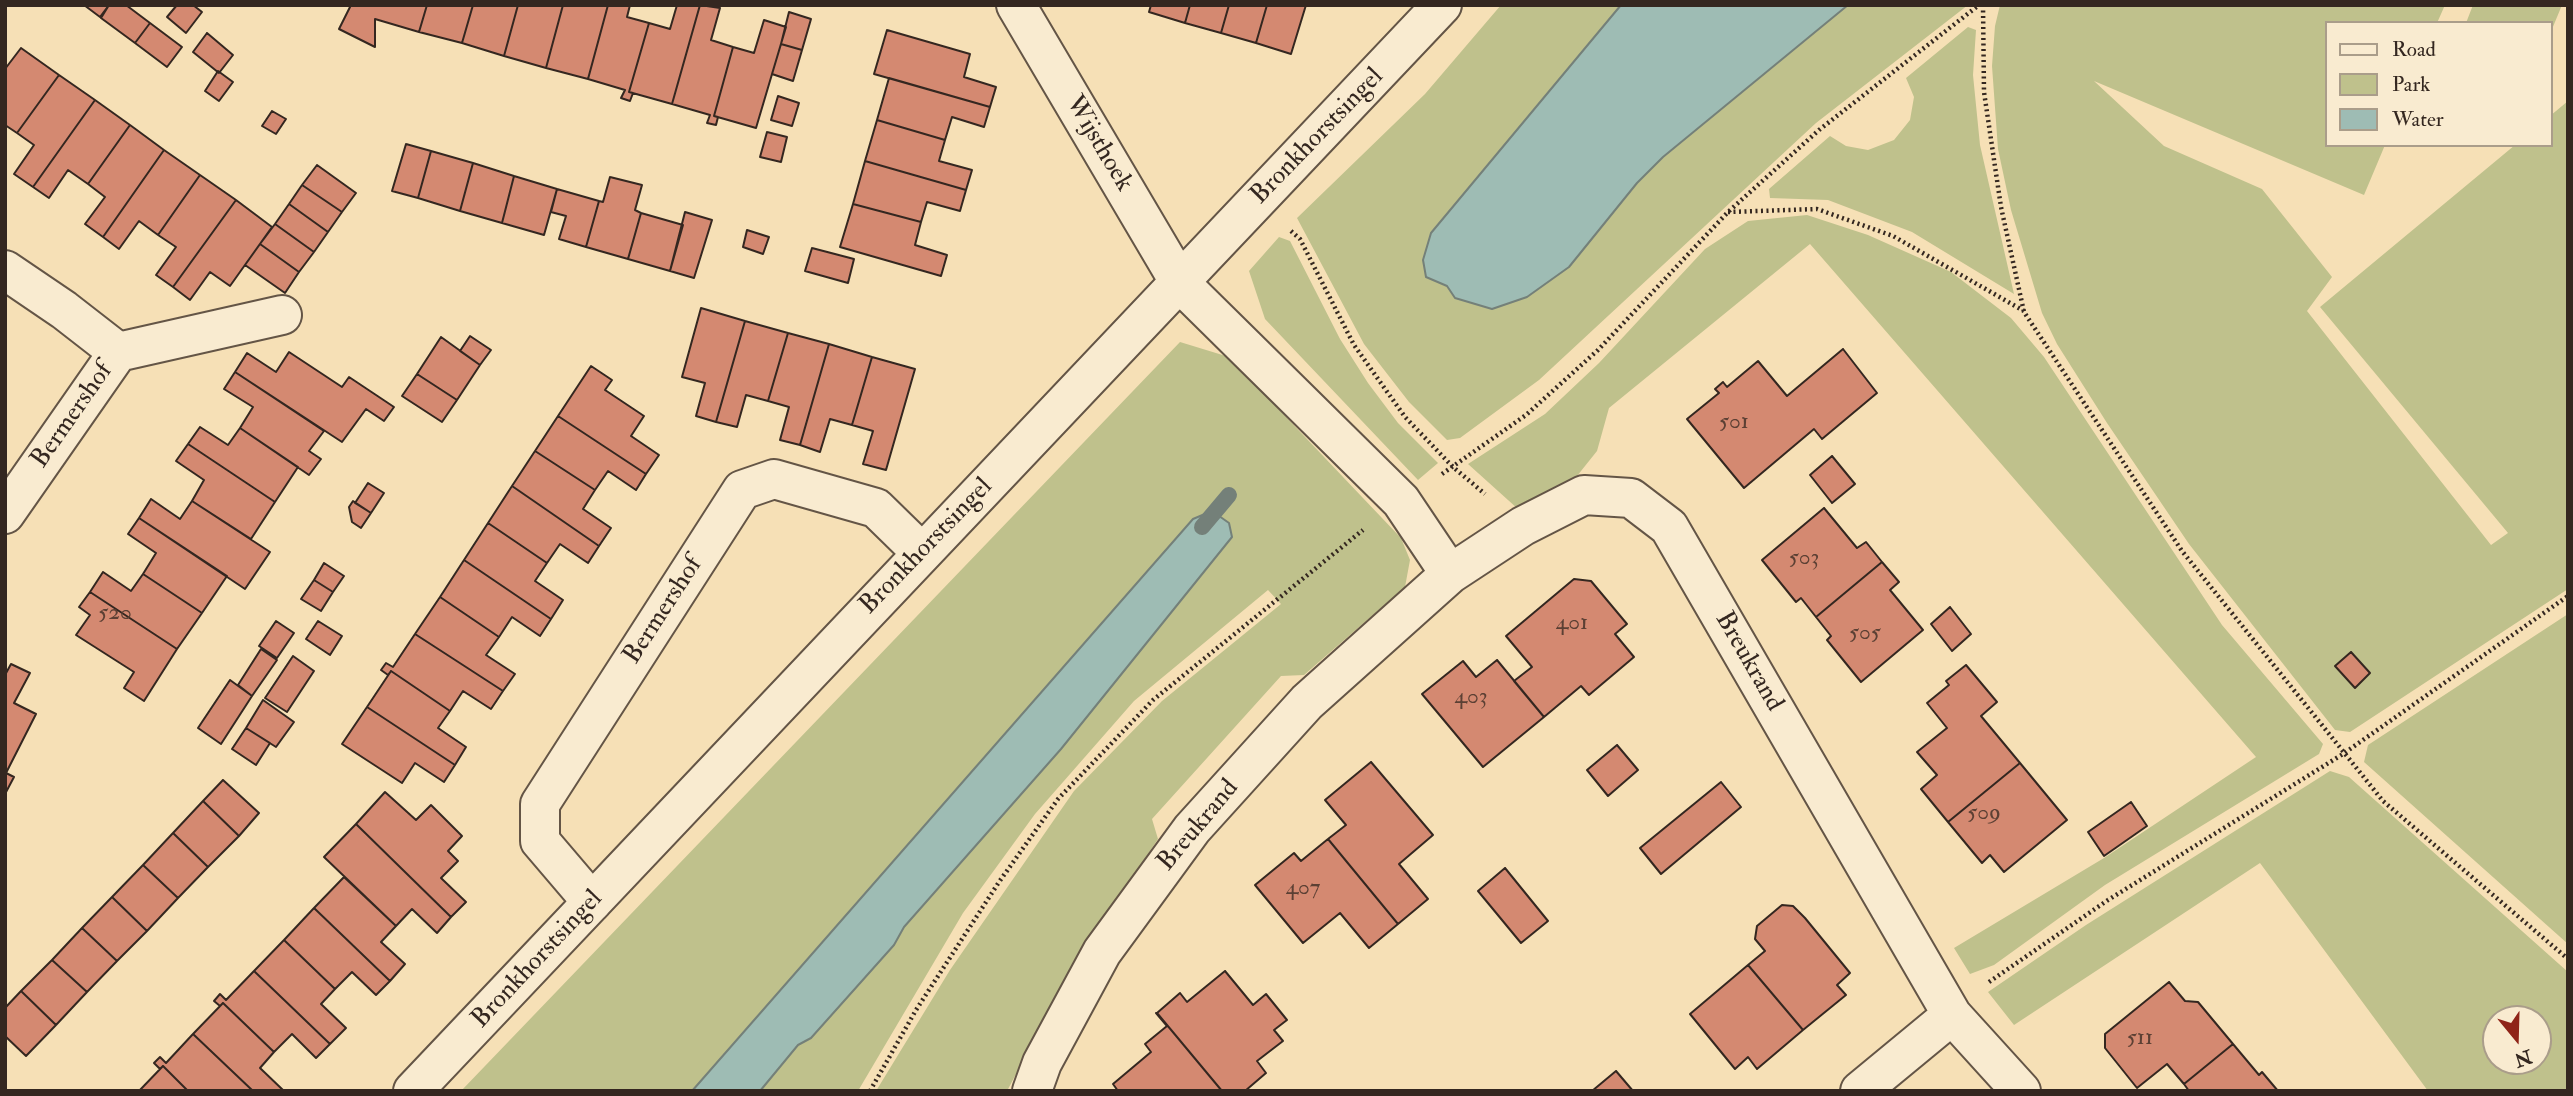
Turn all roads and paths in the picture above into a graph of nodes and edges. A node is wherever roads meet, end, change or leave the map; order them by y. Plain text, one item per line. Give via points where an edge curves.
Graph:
1 (1016, 5) edge
2 (1442, 5) edge
3 (1981, 5) edge
4 (1257, 201) junction
5 (1728, 212) junction
6 (5, 270) edge
7 (1180, 283) junction
8 (2024, 312) junction
9 (282, 316) dead end
10 (118, 352) junction
11 (1453, 467) junction
12 (1401, 501) junction
13 (5, 514) edge
14 (1523, 526) junction
15 (921, 552) junction
16 (1450, 574) junction
17 (2568, 596) edge
18 (2343, 754) junction
19 (592, 902) junction
20 (2568, 959) edge
21 (1952, 1015) junction
22 (414, 1091) edge
23 (870, 1091) edge
24 (1032, 1091) edge
25 (1860, 1091) edge
26 (2021, 1091) edge

1 - 7 street, Wijsthoek
2 - 4 street, Bronkhorstsingel
3 - 5 path via 1819,131
3 - 8 path via 1983,92
4 - 7 street, Bronkhorstsingel
4 - 11 path via 1300,239 1354,345 1405,417
5 - 8 path via 1817,209 1893,236
5 - 11 path via 1598,350 1526,415
6 - 10 street, Bermershof
7 - 12 street
7 - 15 street, Bronkhorstsingel
8 - 18 path via 2182,551
9 - 10 street, Bermershof
10 - 13 street, Bermershof
11 - 12 path
11 - 14 path
12 - 16 street
12 - 23 path via 1153,700 1058,799 931,987
14 - 16 street, Breukrand
14 - 21 street, Breukrand via 1584,495 1631,498 1669,527
15 - 19 street, Bronkhorstsingel
15 - 19 street, Bermershof via 876,509 774,479 742,490 540,804 540,841
16 - 24 street, Breukrand via 1307,702 1192,829 1102,952 1042,1063
17 - 18 path
18 - 20 path via 2383,801
18 - 21 path via 2051,938 1972,994
19 - 22 street, Bronkhorstsingel
21 - 25 street
21 - 26 street, Breukrand

